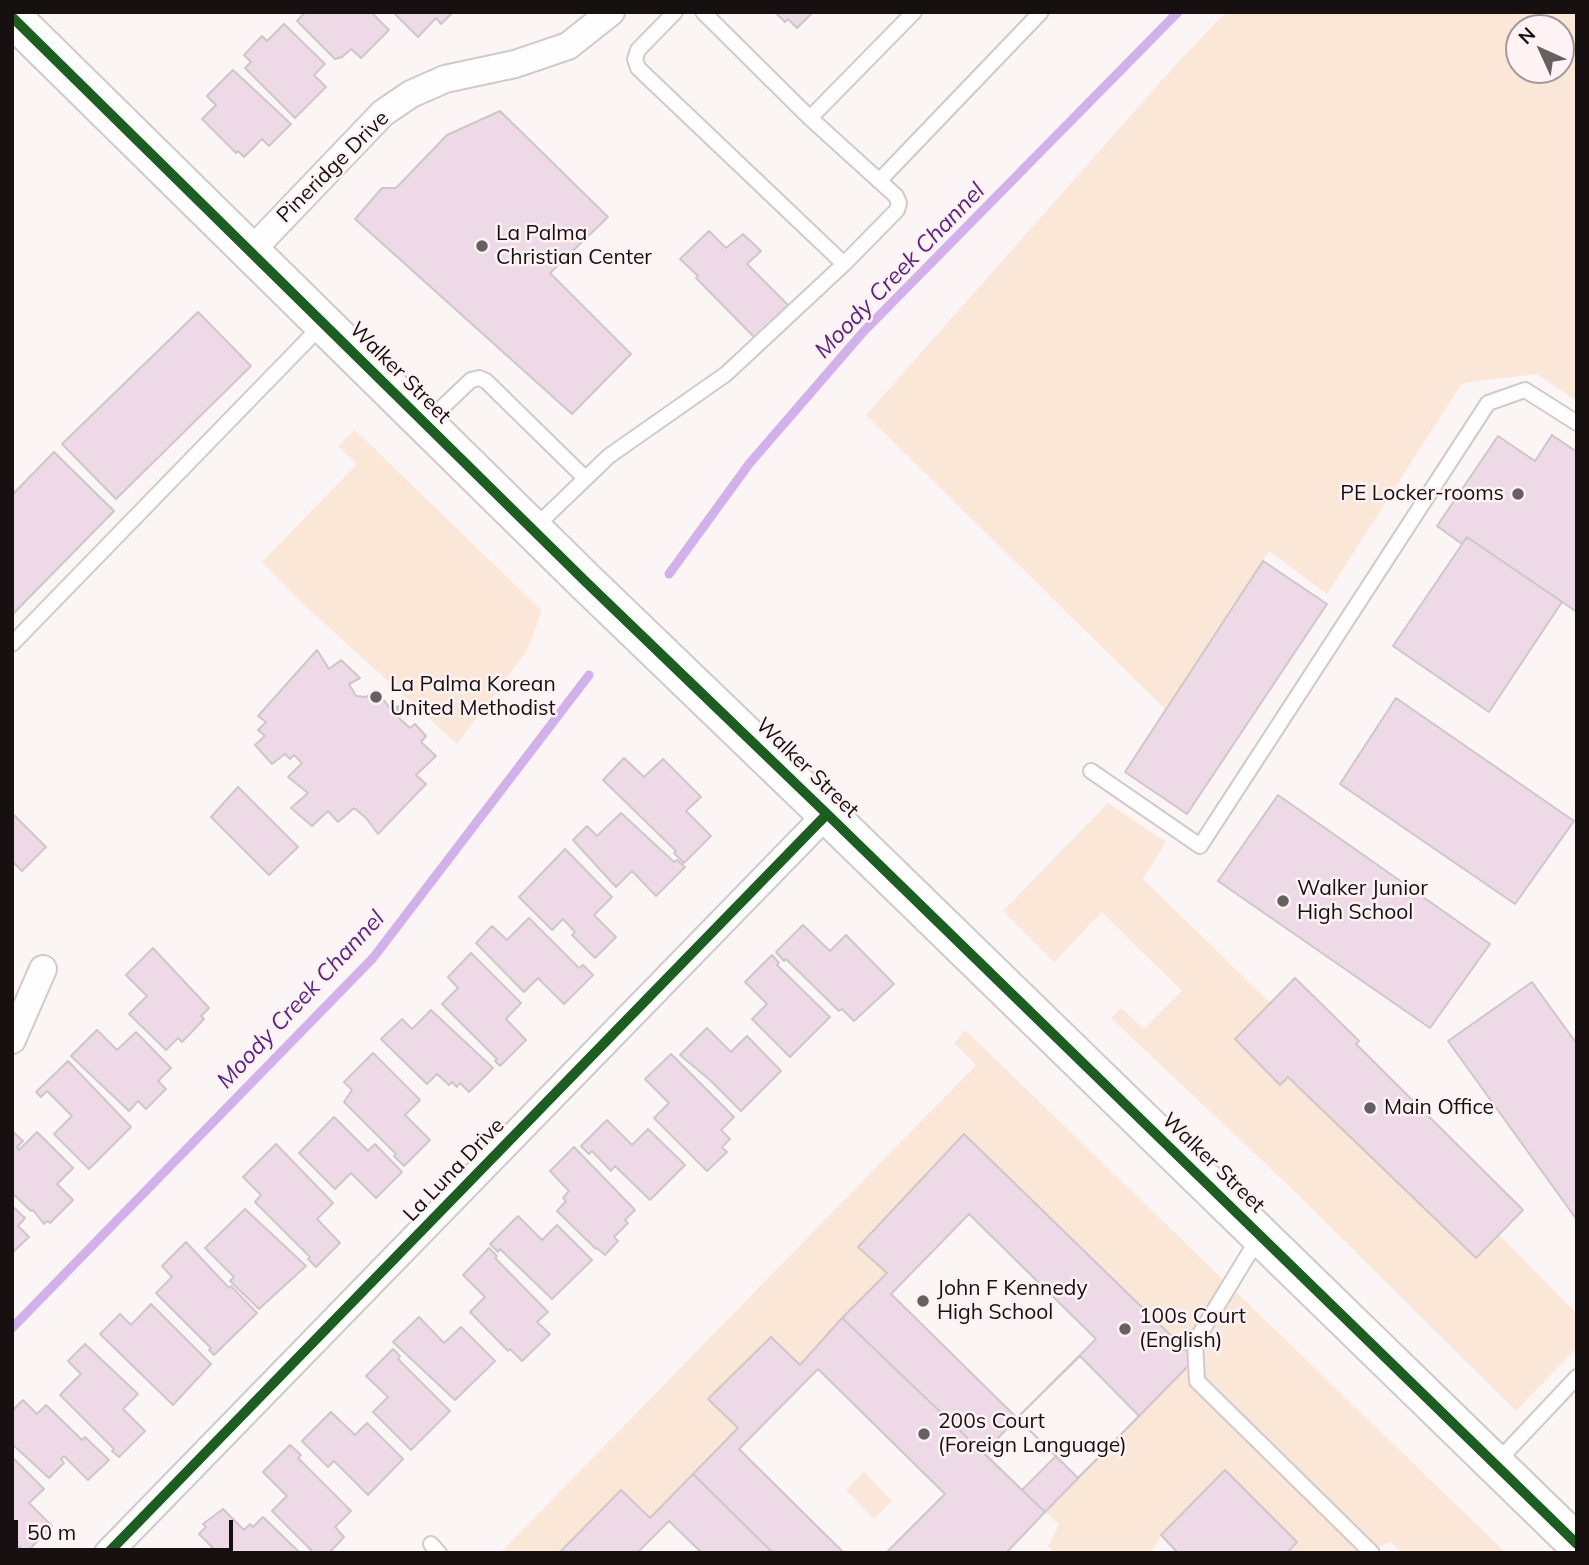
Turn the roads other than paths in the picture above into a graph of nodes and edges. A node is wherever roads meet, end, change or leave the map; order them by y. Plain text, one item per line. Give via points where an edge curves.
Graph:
1 (611, 12) edge
2 (675, 12) edge
3 (703, 12) edge
4 (914, 12) edge
5 (1041, 12) edge
6 (12, 17) edge
7 (810, 118) junction
8 (879, 181) junction
9 (251, 251) junction
10 (844, 264) junction
11 (323, 324) junction
12 (1577, 423) edge
13 (425, 424) junction
14 (585, 478) junction
15 (532, 530) junction
16 (12, 644) edge
17 (1091, 771) dead end
18 (827, 814) junction
19 (43, 969) dead end
20 (12, 1040) edge
21 (1260, 1236) junction
22 (1577, 1377) edge
23 (1495, 1464) junction
24 (1577, 1544) edge
25 (108, 1553) edge
26 (1372, 1553) edge

1 - 9 street, Pineridge Drive via 568,46 515,64 445,79 411,94 383,113
2 - 10 lane via 638,50 638,68
3 - 7 lane
4 - 7 lane
5 - 8 lane
6 - 9 main road, Walker Street
7 - 8 lane
8 - 10 lane via 896,196 897,210
9 - 11 main road, Walker Street
10 - 14 lane via 726,374
11 - 13 main road, Walker Street
11 - 16 lane
12 - 17 lane via 1525,390 1488,403 1200,846
13 - 14 lane via 471,380 479,378
13 - 15 main road, Walker Street
14 - 15 lane
15 - 18 main road, Walker Street
18 - 21 main road, Walker Street
18 - 25 street, La Luna Drive
19 - 20 street
21 - 23 main road, Walker Street
21 - 26 lane via 1195,1342 1197,1381
22 - 23 lane
23 - 24 main road, Walker Street

